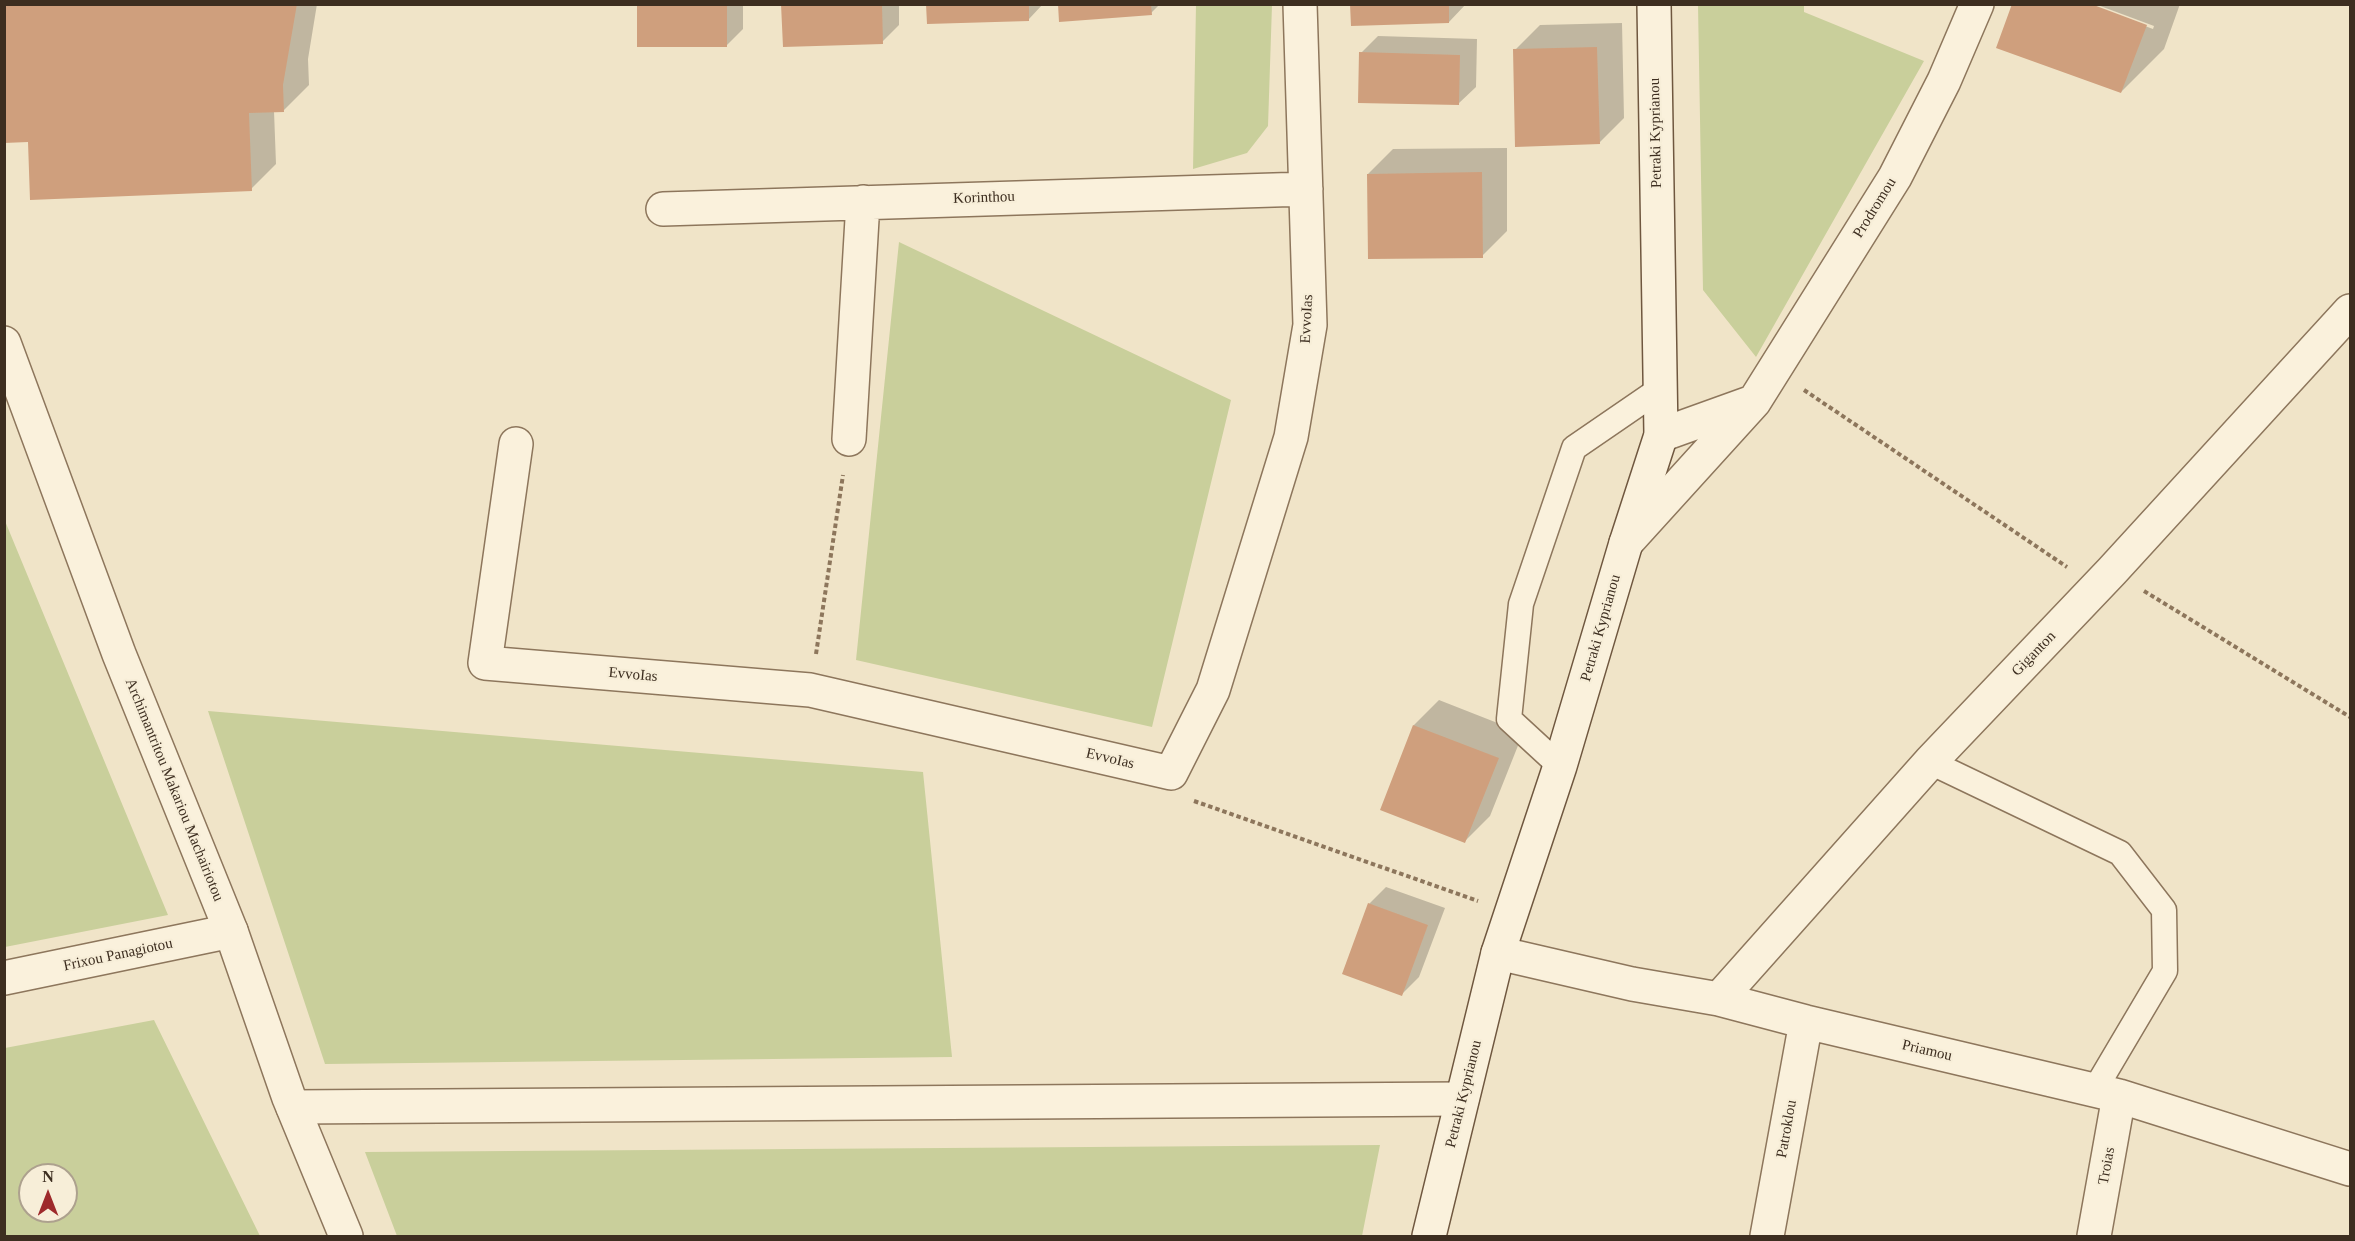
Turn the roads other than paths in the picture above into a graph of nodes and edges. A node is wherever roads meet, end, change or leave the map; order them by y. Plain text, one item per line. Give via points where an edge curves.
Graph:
1 (1300, 4) edge
2 (1654, 4) edge
3 (1977, 4) edge
4 (1306, 189) junction
5 (863, 202) junction
6 (663, 209) dead end
7 (2350, 311) edge
8 (4, 343) edge
9 (1660, 389) junction
10 (1754, 402) junction
11 (1661, 435) junction
12 (849, 439) road end
13 (516, 444) dead end
14 (1626, 543) junction
15 (1930, 762) junction
16 (1560, 766) junction
17 (231, 931) junction
18 (1498, 953) junction
19 (4, 978) edge
20 (1719, 999) junction
21 (1806, 1022) junction
22 (2106, 1093) junction
23 (1462, 1099) junction
24 (293, 1107) junction
25 (2350, 1169) edge
26 (346, 1236) edge
27 (1429, 1236) edge
28 (1767, 1236) edge
29 (2094, 1236) edge

1 - 4 street, EvvoIas
2 - 9 street, Petraki Kyprianou
3 - 10 street, Prodromou via 1944,81 1894,177
4 - 5 street, Korinthou
4 - 13 street, EvvoIas via 1310,325 1291,437 1213,690 1171,773 810,690 485,663
5 - 6 street, Korinthou
5 - 12 street
7 - 15 street, Giganton via 2105,579
8 - 17 street, Archimantritou Makariou Machairiotou via 119,654
9 - 11 street, Petraki Kyprianou
9 - 16 lane via 1574,448 1521,604 1509,719
10 - 11 street
10 - 14 street, Prodromou
11 - 14 street, Petraki Kyprianou
14 - 16 street, Petraki Kyprianou
15 - 20 street, Giganton
15 - 22 lane via 2120,853 2164,910 2165,971
16 - 18 street, Petraki Kyprianou
17 - 19 street, Frixou Panagiotou
17 - 24 street, Archimantritou Makariou Machairiotou
18 - 20 street, Priamou via 1632,984
18 - 23 street, Petraki Kyprianou
20 - 21 street, Priamou
21 - 22 street, Priamou
21 - 28 street, Patroklou
22 - 25 street, Priamou
22 - 29 street, Troias
23 - 24 street
23 - 27 street, Petraki Kyprianou
24 - 26 street, Archimantritou Makariou Machairiotou

